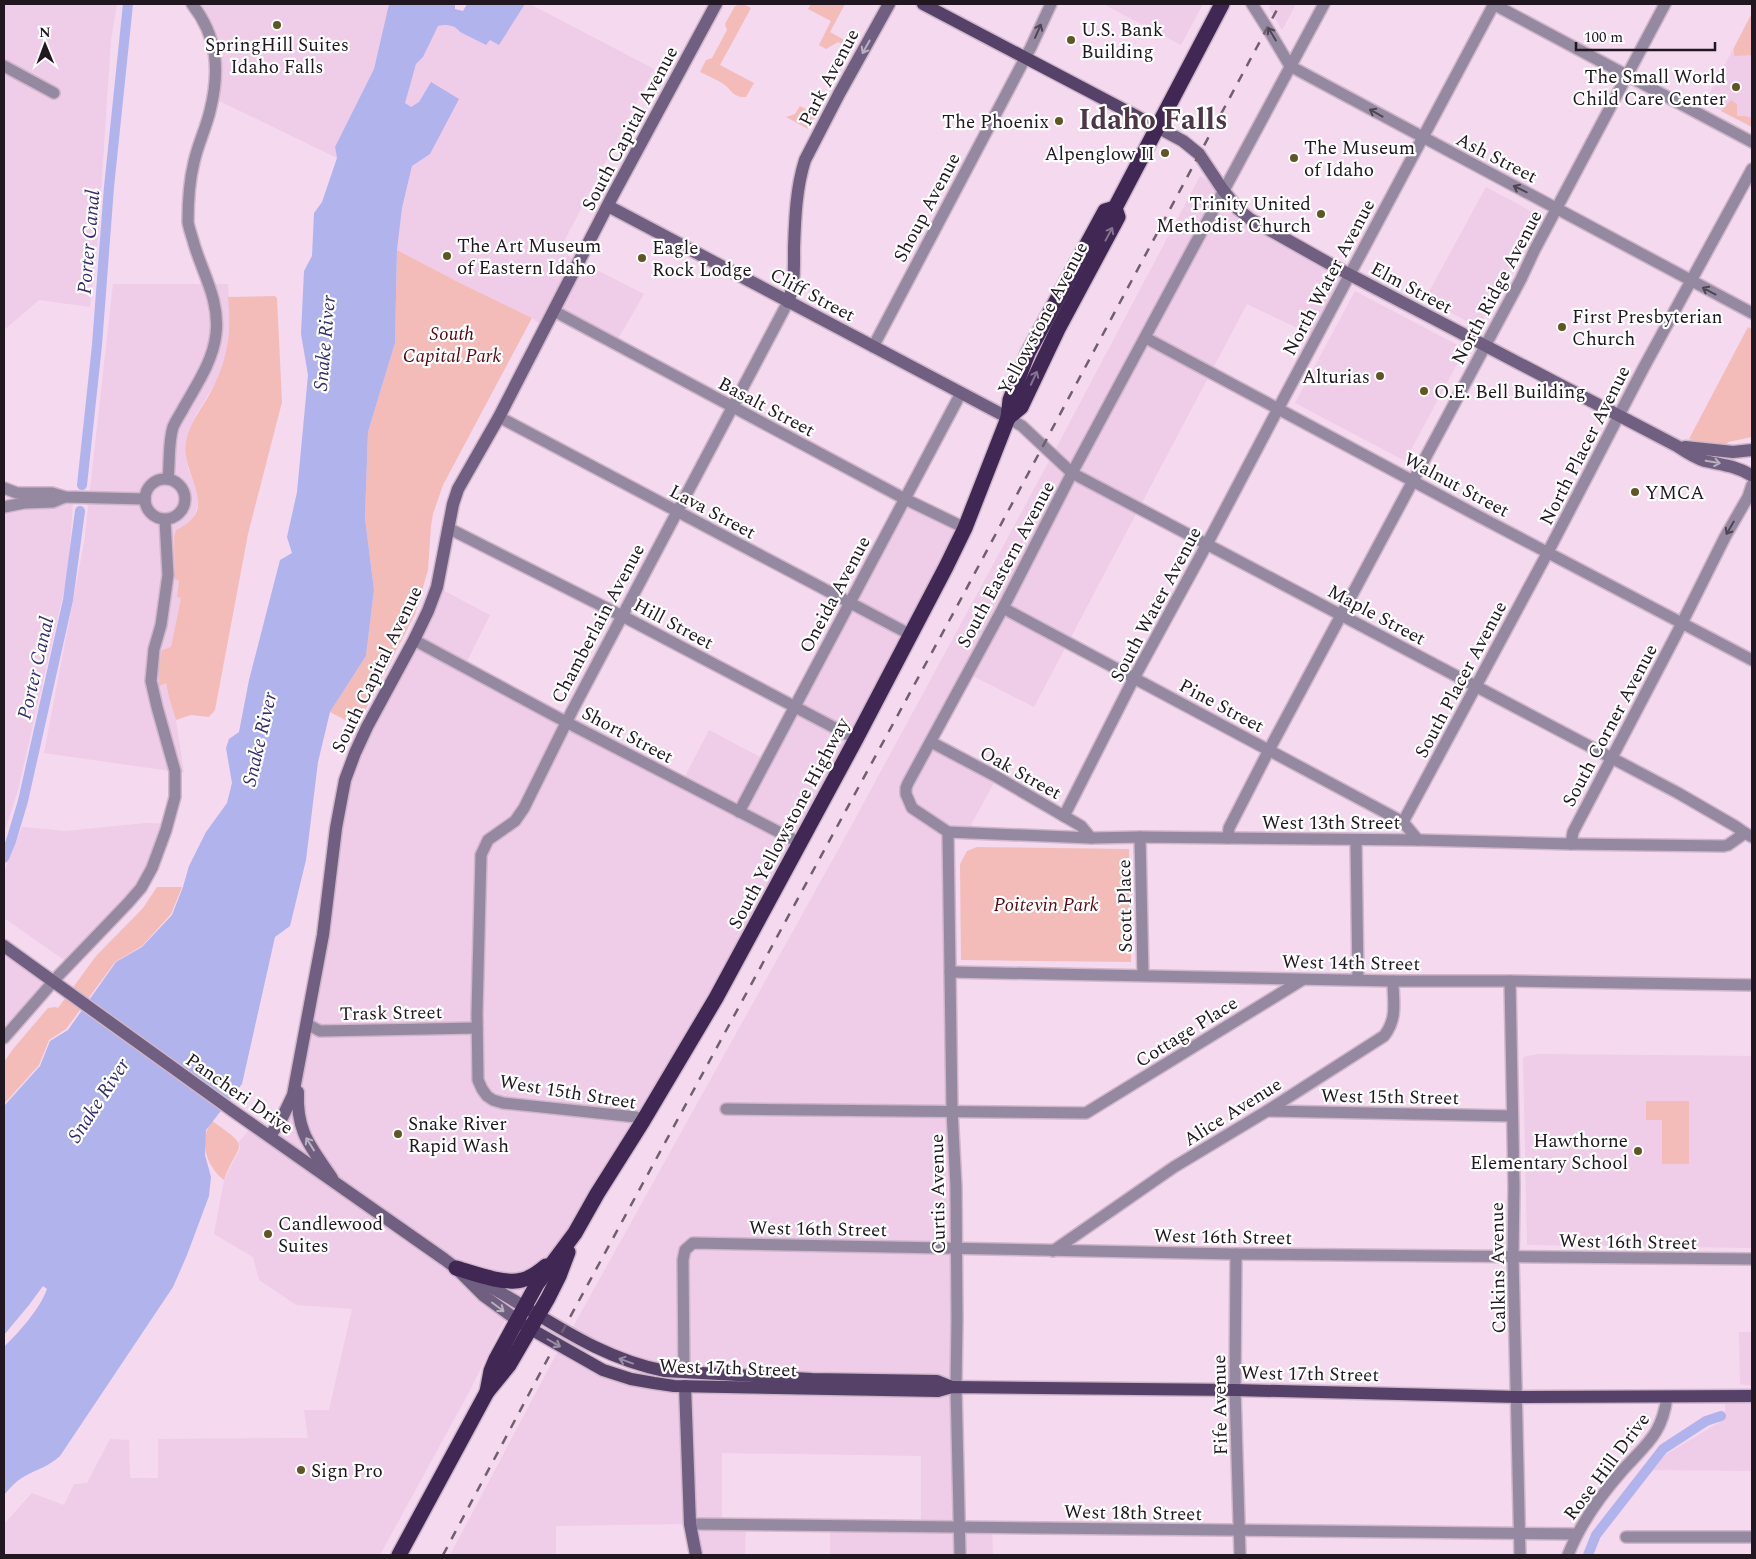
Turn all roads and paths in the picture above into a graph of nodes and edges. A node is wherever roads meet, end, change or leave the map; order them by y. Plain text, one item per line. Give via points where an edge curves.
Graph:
1 (192, 4) edge
2 (716, 4) edge
3 (889, 4) edge
4 (923, 4) edge
5 (1051, 4) edge
6 (1222, 4) edge
7 (1252, 4) edge
8 (1324, 4) edge
9 (1493, 4) edge
10 (1666, 4) edge
11 (1025, 58) junction
12 (4, 66) edge
13 (1290, 66) junction
14 (1627, 76) junction
15 (54, 93) dead end
16 (1157, 127) junction
17 (1422, 138) junction
18 (1752, 142) edge
19 (1752, 169) edge
20 (802, 170) joint
21 (1224, 190) junction
22 (608, 206) junction
23 (1556, 209) junction
24 (1350, 275) junction
25 (1690, 281) junction
26 (788, 302) junction
27 (554, 311) junction
28 (1752, 313) edge
29 (1146, 338) junction
30 (1484, 346) junction
31 (873, 347) junction
32 (961, 394) junction
33 (732, 407) junction
34 (1278, 408) junction
35 (1004, 416) junction
36 (1619, 416) junction
37 (499, 417) junction
38 (1677, 446) junction
39 (1752, 450) edge
40 (1752, 454) edge
41 (1072, 473) junction
42 (168, 479) junction
43 (1752, 479) edge
44 (1413, 480) junction
45 (4, 488) edge
46 (70, 497) junction
47 (145, 499) junction
48 (905, 499) junction
49 (4, 507) edge
50 (677, 512) junction
51 (165, 520) junction
52 (448, 528) junction
53 (965, 528) junction
54 (1207, 544) junction
55 (1548, 552) junction
56 (849, 603) junction
57 (1003, 608) junction
58 (1341, 615) junction
59 (622, 616) junction
60 (1682, 623) junction
61 (911, 635) junction
62 (414, 640) junction
63 (1752, 660) edge
64 (1134, 678) junction
65 (1476, 687) junction
66 (794, 706) junction
67 (566, 722) junction
68 (856, 739) junction
69 (931, 742) junction
70 (1269, 750) junction
71 (1611, 758) junction
72 (739, 812) junction
73 (1064, 816) junction
74 (1403, 822) junction
75 (948, 832) junction
76 (1748, 835) edge
77 (1140, 837) junction
78 (1091, 838) junction
79 (1228, 838) junction
80 (1356, 840) junction
81 (1418, 840) junction
82 (800, 842) junction
83 (1571, 844) junction
84 (4, 946) edge
85 (950, 972) junction
86 (1143, 975) junction
87 (56, 978) junction
88 (1303, 979) junction
89 (1358, 980) junction
90 (1393, 981) junction
91 (1510, 981) junction
92 (1752, 985) edge
93 (307, 1024) junction
94 (477, 1028) junction
95 (4, 1038) edge
96 (304, 1042) junction
97 (487, 1096) joint
98 (726, 1109) dead end
99 (952, 1110) junction
100 (1267, 1110) junction
101 (1512, 1116) junction
102 (643, 1121) junction
103 (270, 1136) junction
104 (336, 1184) junction
105 (575, 1234) junction
106 (956, 1248) junction
107 (1053, 1251) junction
108 (1236, 1254) junction
109 (1513, 1257) junction
110 (1752, 1260) edge
111 (456, 1268) junction
112 (521, 1314) junction
113 (538, 1315) junction
114 (530, 1329) junction
115 (684, 1372) junction
116 (762, 1376) junction
117 (628, 1378) junction
118 (684, 1386) junction
119 (954, 1387) junction
120 (1235, 1390) junction
121 (487, 1392) junction
122 (1752, 1396) edge
123 (1517, 1397) junction
124 (1667, 1397) junction
125 (690, 1524) junction
126 (960, 1527) junction
127 (1239, 1530) junction
128 (1519, 1533) junction
129 (1576, 1534) junction
130 (1626, 1537) dead end
131 (1752, 1537) edge
132 (399, 1555) edge
133 (696, 1555) edge
134 (960, 1555) edge
135 (1240, 1555) edge
136 (1520, 1555) edge
137 (1568, 1555) edge

1 - 42 street via 202,16 216,57 210,112 188,186 188,224 214,298 216,328 207,366 174,425
2 - 22 street, South Capital Avenue
3 -> 20 street, Park Avenue
4 - 11 main road
11 -> 5 street, Shoup Avenue
6 - 16 highway, Yellowstone Avenue
13 -> 7 street
8 - 13 street, South Eastern Avenue
9 - 14 street
9 - 17 street, North Water Avenue
10 - 14 street, North Ridge Avenue
11 - 16 main road
11 - 31 street, Shoup Avenue
12 - 15 street
17 -> 13 street, Ash Street
13 - 21 street, South Eastern Avenue
14 - 18 street
14 - 23 street, North Ridge Avenue
16 - 21 street, Elm Street via 1199,154
16 - 35 highway, Yellowstone Avenue via 1114,208 1105,211 1028,353
23 -> 17 street, Ash Street
17 - 24 street, North Water Avenue
19 - 25 street, North Placer Avenue
20 - 26 street, Chamberlain Avenue via 793,286
21 - 24 street, Elm Street via 1250,219
21 - 29 street, South Eastern Avenue
22 - 26 street, Cliff Street
22 - 27 street, South Capital Avenue
23 - 25 street, Ash Street
23 - 30 street, North Ridge Avenue
24 - 30 street, Elm Street
24 - 34 street, North Water Avenue
28 -> 25 street, Ash Street
25 - 36 street, North Placer Avenue
26 - 31 street, Cliff Street
26 - 33 street, Chamberlain Avenue
27 - 33 street, Basalt Street
27 - 37 street, South Capital Avenue
29 - 34 street, Walnut Street
29 - 41 street, South Eastern Avenue
30 - 36 street, Elm Street
30 - 44 street, North Ridge Avenue
31 - 32 street, Cliff Street
32 - 35 street, Cliff Street
32 - 48 street, Oneida Avenue
33 - 48 street, Basalt Street
33 - 50 street, Chamberlain Avenue
34 - 44 street, Walnut Street
34 - 54 street, South Water Avenue
35 - 41 street, Maple Street via 1028,431
35 - 53 highway, South Yellowstone Highway
36 - 38 street, Elm Street
36 - 55 street, North Placer Avenue
37 - 50 street, Lava Street
37 - 52 street, South Capital Avenue via 458,489
38 - 39 street, Elm Street via 1715,452
38 -> 43 street, Elm Street via 1704,460 1731,465
40 - 43 street via 1749,461
41 - 54 street, Maple Street
41 - 57 street, South Eastern Avenue
42 - 47 street via 150,486
42 - 51 street via 184,490 185,503 179,515
43 -> 60 street, South Corner Avenue via 1748,497
44 - 55 street, Walnut Street
44 - 58 street, North Ridge Avenue
45 - 46 street via 17,493 52,493
46 - 47 street
46 - 49 street
47 - 51 street via 149,511
48 - 53 street, Basalt Street
48 - 56 street, Oneida Avenue
50 - 56 street, Lava Street
50 - 59 street, Chamberlain Avenue
51 - 87 street via 168,575 151,680 175,771 175,797 152,868 141,888
52 - 59 street, Hill Street
52 - 62 street, South Capital Avenue via 437,587
53 - 61 highway, South Yellowstone Highway
54 - 58 street, Maple Street
54 - 64 street, South Water Avenue
55 - 60 street, Walnut Street
55 - 65 street, South Placer Avenue
56 - 61 street, Lava Street
56 - 66 street, Oneida Avenue
57 - 64 street, Pine Street
57 - 69 street, South Eastern Avenue
58 - 65 street, Maple Street
58 - 70 street, North Ridge Avenue
59 - 66 street, Hill Street
59 - 67 street, Chamberlain Avenue
60 - 63 street, Walnut Street
60 - 71 street, South Corner Avenue
61 - 68 highway, South Yellowstone Highway
62 - 67 street, Short Street
62 - 93 street, South Capital Avenue via 367,727 346,780
64 - 70 street, Pine Street
64 - 73 street, South Water Avenue
65 - 71 street, Maple Street
65 - 74 street, South Placer Avenue
66 - 68 street, Hill Street
66 - 72 street, Oneida Avenue
67 - 72 street, Short Street
67 - 94 street, Chamberlain Avenue via 524,808 515,821 488,840 481,855
68 - 82 highway, South Yellowstone Highway
69 - 73 street, Oak Street
69 - 75 street, South Eastern Avenue via 906,788 906,794 912,808
70 - 74 street, Pine Street
70 - 79 street, North Ridge Avenue via 1229,828
71 - 76 street, Maple Street
71 - 83 street, South Corner Avenue via 1572,834
72 - 82 street, Short Street
73 - 78 street, Oak Street via 1081,826
74 - 81 street, Pine Street
75 - 78 street, West 13th Street
75 - 85 street, Curtis Avenue
76 - 83 street, West 13th Street via 1724,846
77 - 78 street, West 13th Street
77 - 79 street, West 13th Street
77 - 86 street, Scott Place
79 - 80 street, West 13th Street
80 - 81 street, West 13th Street
80 - 89 street
81 - 83 street, West 13th Street
82 - 102 highway, South Yellowstone Highway via 716,998
84 - 87 street, Pancheri Drive
85 - 86 street, West 14th Street
85 - 99 street, Curtis Avenue
86 - 88 street, West 14th Street
87 - 95 street
87 - 103 street, Pancheri Drive via 75,999
88 - 89 street, West 14th Street
88 - 99 street, Cottage Place via 1086,1113
89 - 90 street, West 14th Street
90 - 91 street, West 14th Street
90 - 100 street, Alice Avenue via 1394,1020 1384,1036
91 - 92 street, West 14th Street
91 - 101 street, Calkins Avenue
93 - 94 street, Trask Street via 320,1031
93 - 96 street, South Capital Avenue
94 - 97 street, Chamberlain Avenue via 478,1080
96 - 103 street, South Capital Avenue via 290,1103
104 -> 96 street via 306,1138 299,1120 298,1092
97 - 102 street, West 15th Street via 503,1103 636,1117
98 - 99 street
99 - 106 street, Curtis Avenue
100 - 101 street, West 15th Street
100 - 107 street, Alice Avenue via 1174,1167
101 - 109 street, Calkins Avenue
102 - 105 highway, South Yellowstone Highway
103 - 104 street, Pancheri Drive
104 - 111 street, Pancheri Drive
105 - 111 highway via 543,1269 520,1281
105 - 112 highway, South Yellowstone Highway via 544,1272
105 - 113 highway, South Yellowstone Highway via 559,1276
106 - 107 street, West 16th Street
106 - 115 street, West 16th Street via 694,1244 685,1250 683,1260
106 - 119 street, Curtis Avenue
107 - 108 street, West 16th Street
108 - 109 street, West 16th Street
108 - 120 street, Fife Avenue
109 - 110 street, West 16th Street
109 - 123 street, Calkins Avenue
111 - 112 street, Pancheri Drive via 484,1296
112 - 113 main road, Pancheri Drive
112 - 114 main road, West 17th Street
112 - 121 highway, South Yellowstone Highway via 493,1365
113 - 114 highway, South Yellowstone Highway
115 -> 113 main road, West 17th Street via 643,1367 608,1354
114 -> 117 main road, West 17th Street via 591,1364
114 - 121 highway, South Yellowstone Highway via 509,1366
115 - 116 main road, West 17th Street
115 - 117 main road via 671,1378 643,1375
116 - 118 main road via 749,1380 691,1380
116 - 119 main road, West 17th Street via 812,1380 937,1380
117 - 118 main road, West 17th Street
118 - 119 main road, West 17th Street via 931,1391
118 - 125 street
119 - 120 main road, West 17th Street
119 - 126 street, Curtis Avenue
120 - 123 main road, West 17th Street
120 - 127 street, Fife Avenue
121 - 132 highway, South Yellowstone Highway
122 - 124 main road, West 17th Street
123 - 124 main road, West 17th Street
123 - 128 street, Calkins Avenue
124 - 129 street, Rose Hill Drive via 1665,1414 1655,1435 1617,1477
125 - 126 street, West 18th Street
125 - 133 street
126 - 127 street, West 18th Street
126 - 134 street, Curtis Avenue
127 - 128 street, West 18th Street
127 - 135 street, Fife Avenue
128 - 129 street, West 18th Street
128 - 136 street, Calkins Avenue
129 - 137 street, Rose Hill Drive
130 - 131 street

